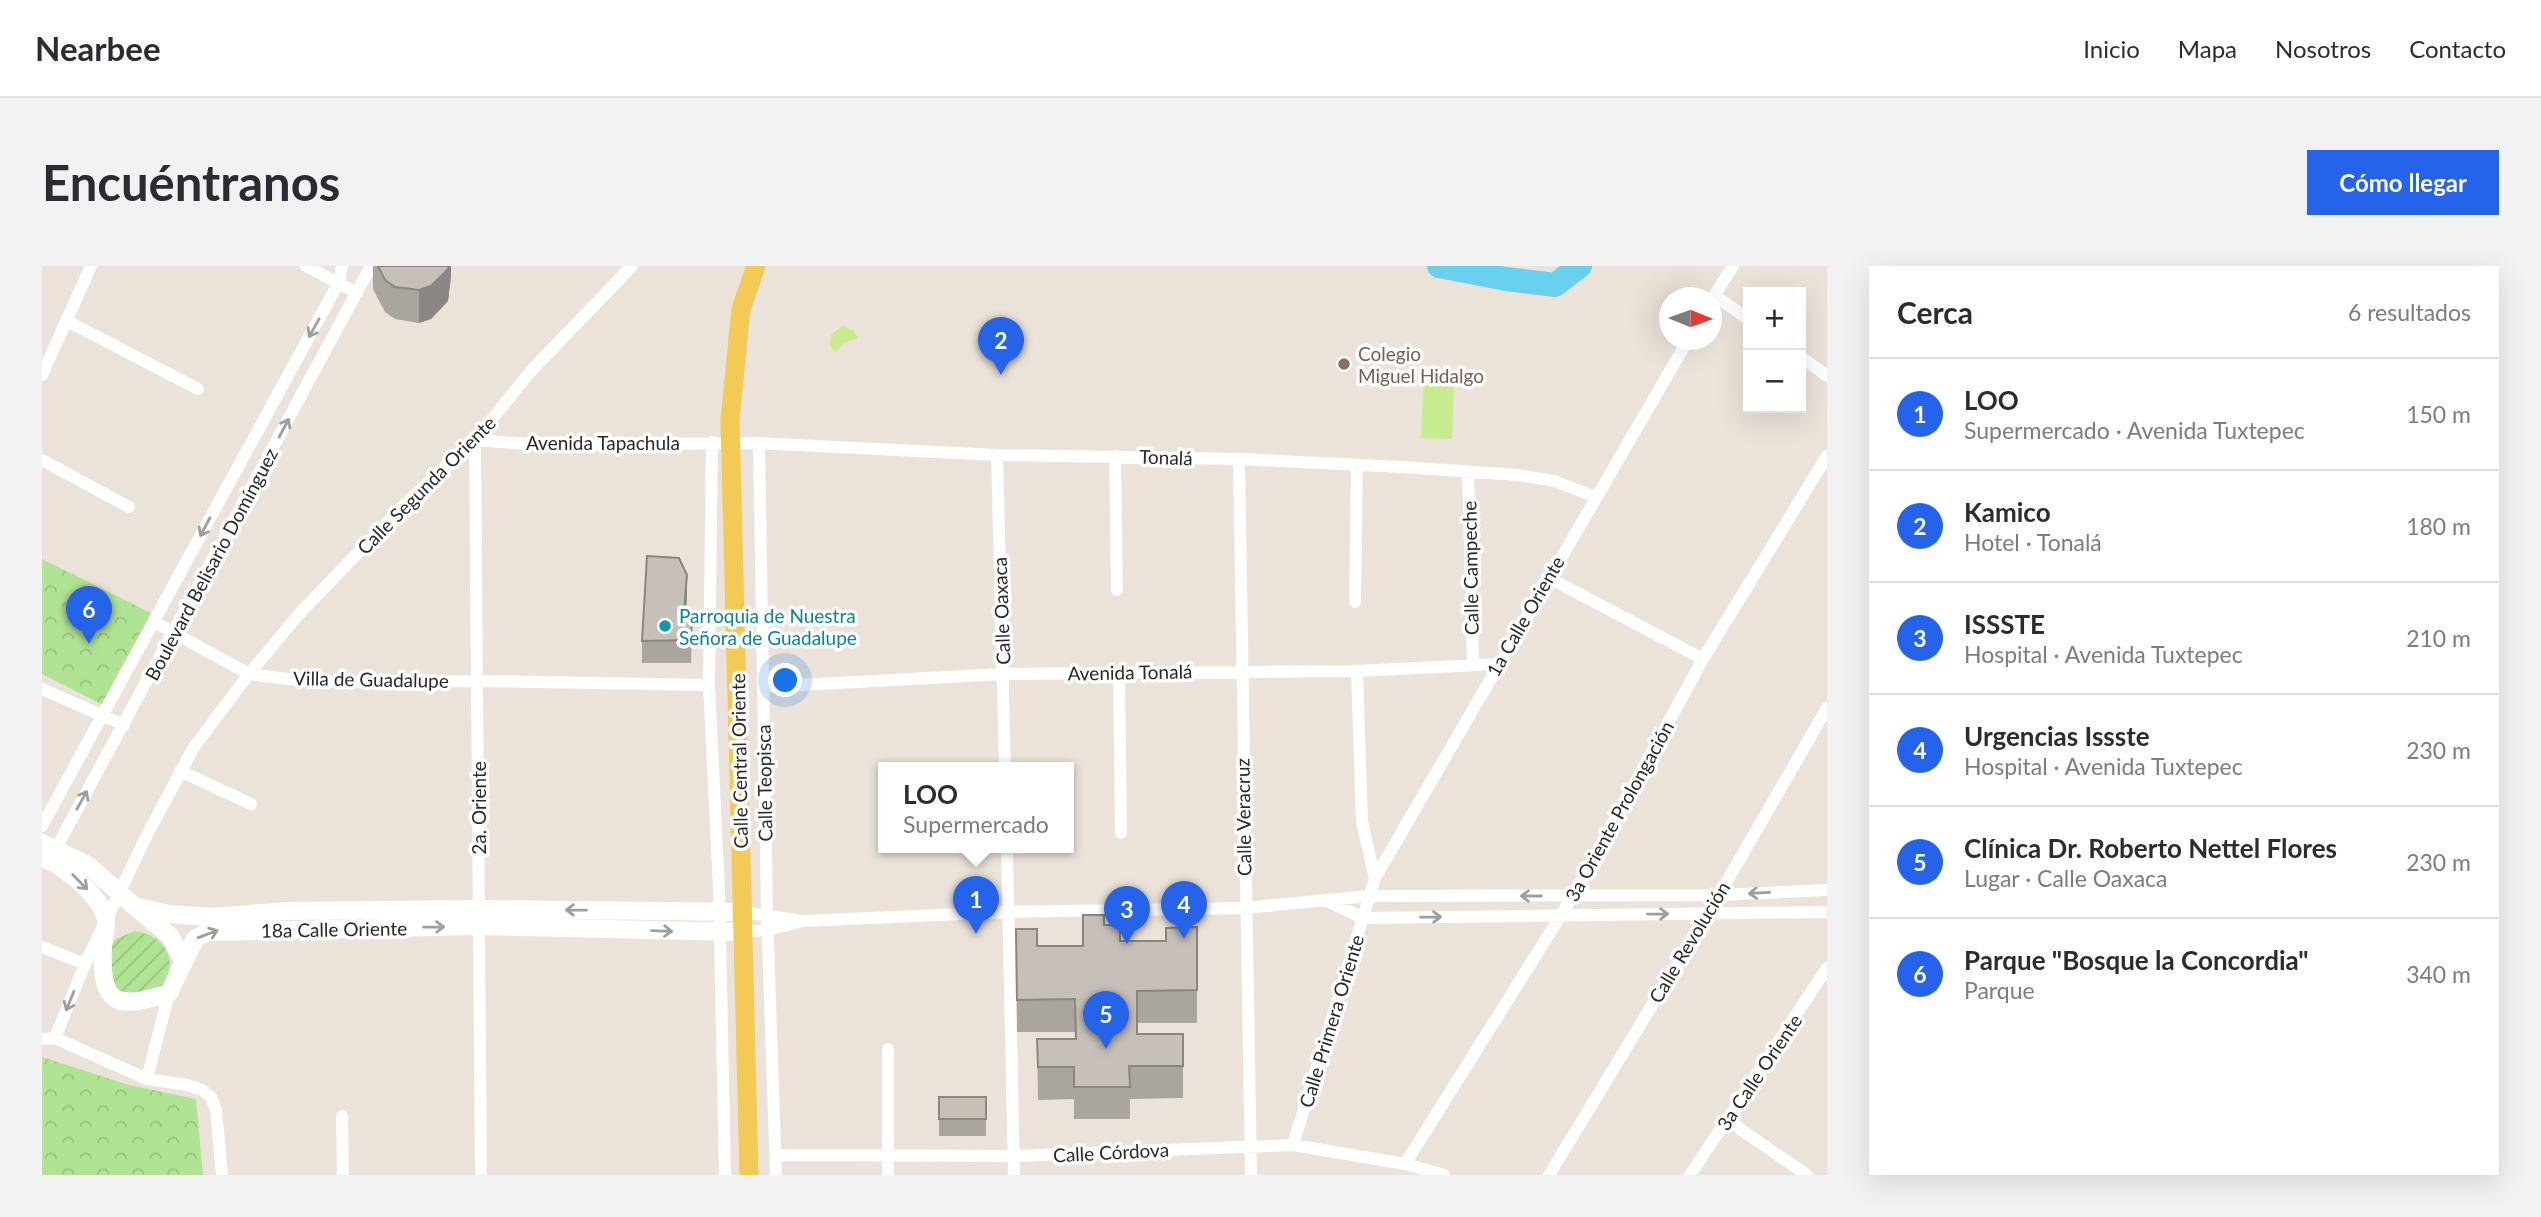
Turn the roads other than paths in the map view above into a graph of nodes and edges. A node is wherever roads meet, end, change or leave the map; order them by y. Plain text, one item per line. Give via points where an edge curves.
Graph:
1 (91, 266) edge
2 (306, 266) edge
3 (342, 266) edge
4 (371, 266) edge
5 (632, 266) edge
6 (756, 266) edge
7 (1732, 266) edge
8 (339, 282) junction
9 (1719, 287) edge
10 (357, 293) junction
11 (1722, 303) edge
12 (1743, 316) edge
13 (67, 321) junction
14 (1682, 350) edge
15 (1806, 361) edge
16 (42, 375) edge
17 (1827, 376) edge
18 (198, 389) dead end
19 (475, 440) junction
20 (721, 442) junction
21 (760, 443) junction
22 (997, 455) junction
23 (1115, 456) junction
24 (1827, 456) edge
25 (1239, 459) junction
26 (42, 460) edge
27 (1357, 465) junction
28 (1468, 472) junction
29 (1596, 497) junction
30 (129, 508) dead end
31 (1547, 577) junction
32 (1117, 590) dead end
33 (1355, 602) dead end
34 (155, 622) junction
35 (174, 633) junction
36 (1703, 659) junction
37 (1498, 664) junction
38 (1472, 665) junction
39 (1240, 671) junction
40 (1357, 671) junction
41 (1119, 672) junction
42 (249, 674) junction
43 (1003, 674) junction
44 (478, 681) junction
45 (709, 685) junction
46 (763, 687) junction
47 (42, 690) edge
48 (1827, 708) edge
49 (104, 715) junction
50 (124, 725) junction
51 (1005, 762) edge
52 (180, 771) junction
53 (251, 804) dead end
54 (42, 826) edge
55 (1121, 833) dead end
56 (47, 852) edge
57 (1007, 853) edge
58 (1375, 878) junction
59 (1827, 890) edge
60 (118, 894) junction
61 (1719, 895) junction
62 (1369, 896) junction
63 (1573, 896) junction
64 (1329, 902) junction
65 (134, 906) junction
66 (1245, 908) junction
67 (719, 911) junction
68 (1008, 912) junction
69 (1827, 912) edge
70 (1707, 913) junction
71 (767, 914) junction
72 (1561, 915) junction
73 (478, 917) junction
74 (1363, 918) junction
75 (106, 919) junction
76 (802, 921) junction
77 (742, 922) junction
78 (768, 930) junction
79 (720, 933) junction
80 (42, 947) edge
81 (184, 962) junction
82 (85, 964) junction
83 (1826, 971) edge
84 (169, 993) junction
85 (49, 1039) edge
86 (888, 1049) dead end
87 (147, 1079) junction
88 (342, 1116) dead end
89 (1727, 1120) junction
90 (1250, 1145) junction
91 (1293, 1145) junction
92 (776, 1155) junction
93 (1014, 1156) junction
94 (888, 1157) junction
95 (1405, 1164) junction
96 (222, 1175) edge
97 (342, 1175) edge
98 (481, 1175) edge
99 (726, 1175) edge
100 (749, 1175) edge
101 (776, 1175) edge
102 (888, 1175) edge
103 (1014, 1175) edge
104 (1251, 1175) edge
105 (1444, 1175) edge
106 (1549, 1175) edge
107 (1690, 1175) edge
108 (1807, 1175) edge

1 - 13 street
2 - 8 street
3 - 8 street, Boulevard Belisario Domínguez
4 - 10 street, Boulevard Belisario Domínguez
5 - 19 street, Calle Segunda Oriente via 531,371
6 - 20 main road, Calle Central Oriente via 741,309 730,420
7 - 9 street
8 - 10 street
8 -> 34 street, Boulevard Belisario Domínguez
35 -> 10 street, Boulevard Belisario Domínguez
11 - 12 street
13 - 16 street
13 - 18 street
14 - 29 street, 1a Calle Oriente
15 - 17 street
19 - 20 street, Avenida Tapachula via 541,445
19 - 42 street, Calle Segunda Oriente via 300,613
19 - 44 street, 2a. Oriente
20 - 21 street, Tonalá
20 - 45 street
20 - 77 main road, Calle Central Oriente
21 - 22 street, Tonalá
21 - 46 street, Calle Teopisca
22 - 23 street, Tonalá
22 - 43 street, Calle Oaxaca
23 - 25 street, Tonalá
23 - 32 street
24 - 36 street, 3a Oriente Prolongación
25 - 27 street, Tonalá
25 - 39 street, Calle Veracruz
26 - 30 street
27 - 28 street, Tonalá
27 - 33 street
28 - 29 street, Tonalá via 1554,481
28 - 38 street, Calle Campeche
29 - 31 street, 1a Calle Oriente
31 - 36 street
31 - 37 street, 1a Calle Oriente
34 - 35 street
34 - 49 street, Boulevard Belisario Domínguez
35 - 42 street
35 - 50 street, Boulevard Belisario Domínguez
36 - 63 street, 3a Oriente Prolongación
37 - 38 street, Avenida Tonalá
37 - 58 street, 1a Calle Oriente
38 - 40 street, Avenida Tonalá
39 - 40 street, Avenida Tonalá
39 - 41 street, Avenida Tonalá
39 - 66 street, Calle Veracruz
40 - 58 street via 1362,822
41 - 43 street, Avenida Tonalá
41 - 55 street
42 - 44 street, Villa de Guadalupe via 313,682
42 - 52 street
43 - 46 street, Avenida Tonalá
43 - 51 street, Calle Oaxaca
44 - 45 street, Villa de Guadalupe
44 - 73 street, 2a. Oriente
45 - 67 street
46 - 71 street, Calle Teopisca
47 - 49 street
48 - 61 street, Calle Revolución
49 - 50 street
49 - 54 street, Boulevard Belisario Domínguez
56 -> 50 street, Boulevard Belisario Domínguez
52 - 53 street
52 - 60 street
56 - 60 main road, 18a Calle Oriente via 88,865
56 -> 75 main road via 84,884
57 - 68 street
58 - 62 street, 1a Calle Oriente
59 -> 61 street
60 - 65 main road, 18a Calle Oriente
60 - 75 street
61 - 63 street
61 - 70 street, Calle Revolución
63 -> 62 street
62 - 64 street
62 - 74 street, Calle Primera Oriente
63 - 72 street, 3a Oriente Prolongación
64 - 66 street
64 - 74 street
65 - 73 main road, 18a Calle Oriente via 211,917 288,911
65 - 81 main road via 170,936
66 - 68 street
66 - 90 street, Calle Veracruz
67 -> 73 main road, 18a Calle Oriente
67 - 77 main road, 18a Calle Oriente
67 - 79 street
68 - 76 street
68 - 93 street
69 - 70 street
72 -> 70 street
70 - 106 street, Calle Revolución
71 - 76 street, 18a Calle Oriente
71 - 77 street, 18a Calle Oriente
71 - 78 street, Calle Teopisca
74 -> 72 street
72 - 95 street, 3a Oriente Prolongación
73 -> 79 main road, 18a Calle Oriente
81 -> 73 main road, 18a Calle Oriente via 195,939 207,932
73 - 98 street, 2a. Oriente
74 - 91 street, Calle Primera Oriente
75 - 82 street
75 - 84 main road via 103,981 108,994 132,1004
76 - 78 street, 18a Calle Oriente
77 - 78 street, 18a Calle Oriente
77 - 79 main road, 18a Calle Oriente
77 - 100 main road, Calle Central Oriente
78 - 92 street, Calle Teopisca
79 - 99 street
80 - 82 street
81 - 84 main road, 18a Calle Oriente
82 -> 85 street
83 - 89 street, 3a Calle Oriente
84 - 87 street
85 - 87 street
86 - 94 street
87 - 96 street via 187,1085 211,1097
88 - 97 street
89 - 107 street, 3a Calle Oriente
89 - 108 street
90 - 91 street, Calle Córdova
90 - 93 street, Calle Córdova
90 - 104 street, Calle Veracruz
91 - 95 street, Calle Córdova
92 - 94 street, Calle Córdova
92 - 101 street, Calle Teopisca
93 - 94 street, Calle Córdova
93 - 103 street
94 - 102 street
95 - 105 street, Calle Córdova

